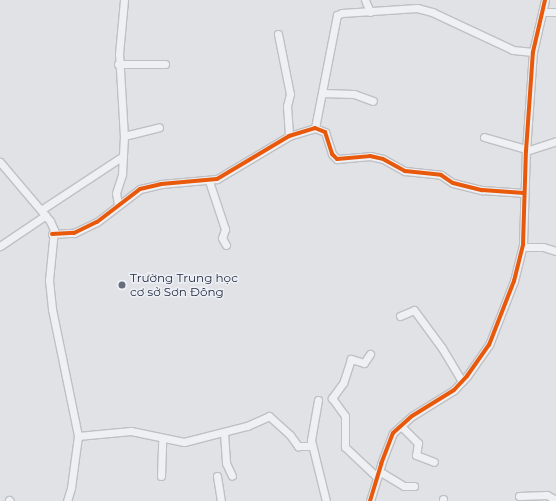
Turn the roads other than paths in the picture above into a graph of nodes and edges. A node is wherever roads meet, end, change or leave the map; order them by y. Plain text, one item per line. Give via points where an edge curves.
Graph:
1 (124, 0) edge
2 (365, 0) edge
3 (545, 0) edge
4 (370, 12) junction
5 (542, 12) junction
6 (556, 12) edge
7 (278, 34) dead end
8 (533, 52) junction
9 (118, 64) junction
10 (165, 64) dead end
11 (322, 92) junction
12 (373, 101) dead end
13 (159, 127) dead end
14 (314, 128) junction
15 (124, 136) junction
16 (289, 136) junction
17 (484, 137) dead end
18 (556, 141) edge
19 (526, 150) junction
20 (123, 156) junction
21 (0, 162) edge
22 (209, 181) junction
23 (524, 193) junction
24 (118, 205) junction
25 (43, 212) junction
26 (52, 234) junction
27 (226, 245) dead end
28 (0, 246) edge
29 (523, 247) junction
30 (556, 251) edge
31 (400, 316) dead end
32 (370, 354) dead end
33 (462, 381) junction
34 (318, 400) dead end
35 (401, 426) junction
36 (224, 433) junction
37 (78, 436) junction
38 (162, 438) junction
39 (312, 446) junction
40 (434, 462) dead end
41 (378, 474) junction
42 (161, 476) dead end
43 (217, 476) dead end
44 (232, 476) dead end
45 (414, 486) dead end
46 (519, 496) dead end
47 (556, 500) edge
48 (66, 501) edge
49 (221, 501) edge
50 (326, 501) edge
51 (370, 501) edge

1 - 9 street
2 - 4 street
3 - 5 street
4 - 8 street via 417,8 432,12 513,50
4 - 11 street via 337,15
5 - 6 street
5 - 8 street
7 - 16 street via 290,94 287,106
8 - 19 street
9 - 10 street
9 - 15 street
11 - 12 street via 354,94
11 - 14 street
13 - 15 street
14 - 16 street
14 - 23 street via 325,132 332,154 337,159 370,156 383,159 405,170 442,175 454,183 482,190
15 - 20 street
16 - 22 street via 238,169
17 - 19 street
18 - 19 street
19 - 23 street
20 - 24 street via 122,174 116,193
20 - 25 street
21 - 25 street
22 - 24 street via 150,185 132,193
22 - 27 street via 225,229 222,238
23 - 29 street
24 - 26 street via 104,218 83,230
25 - 26 street via 53,225
25 - 28 street
26 - 37 street via 49,280 52,309
29 - 30 street via 543,247
29 - 33 street via 514,281 488,345
31 - 33 street via 414,310
32 - 41 street via 364,363 351,359 343,383 332,398 345,416 345,447
33 - 35 street via 446,396
34 - 39 street via 311,432
35 - 40 street via 418,443 416,454
35 - 41 street via 389,441
36 - 38 street via 184,442
36 - 39 street via 269,416 298,446
36 - 44 street via 226,463
37 - 38 street via 131,431
37 - 48 street via 71,488
38 - 42 street
39 - 50 street
41 - 45 street via 404,486
41 - 51 street
43 - 49 street
46 - 47 street via 547,495

